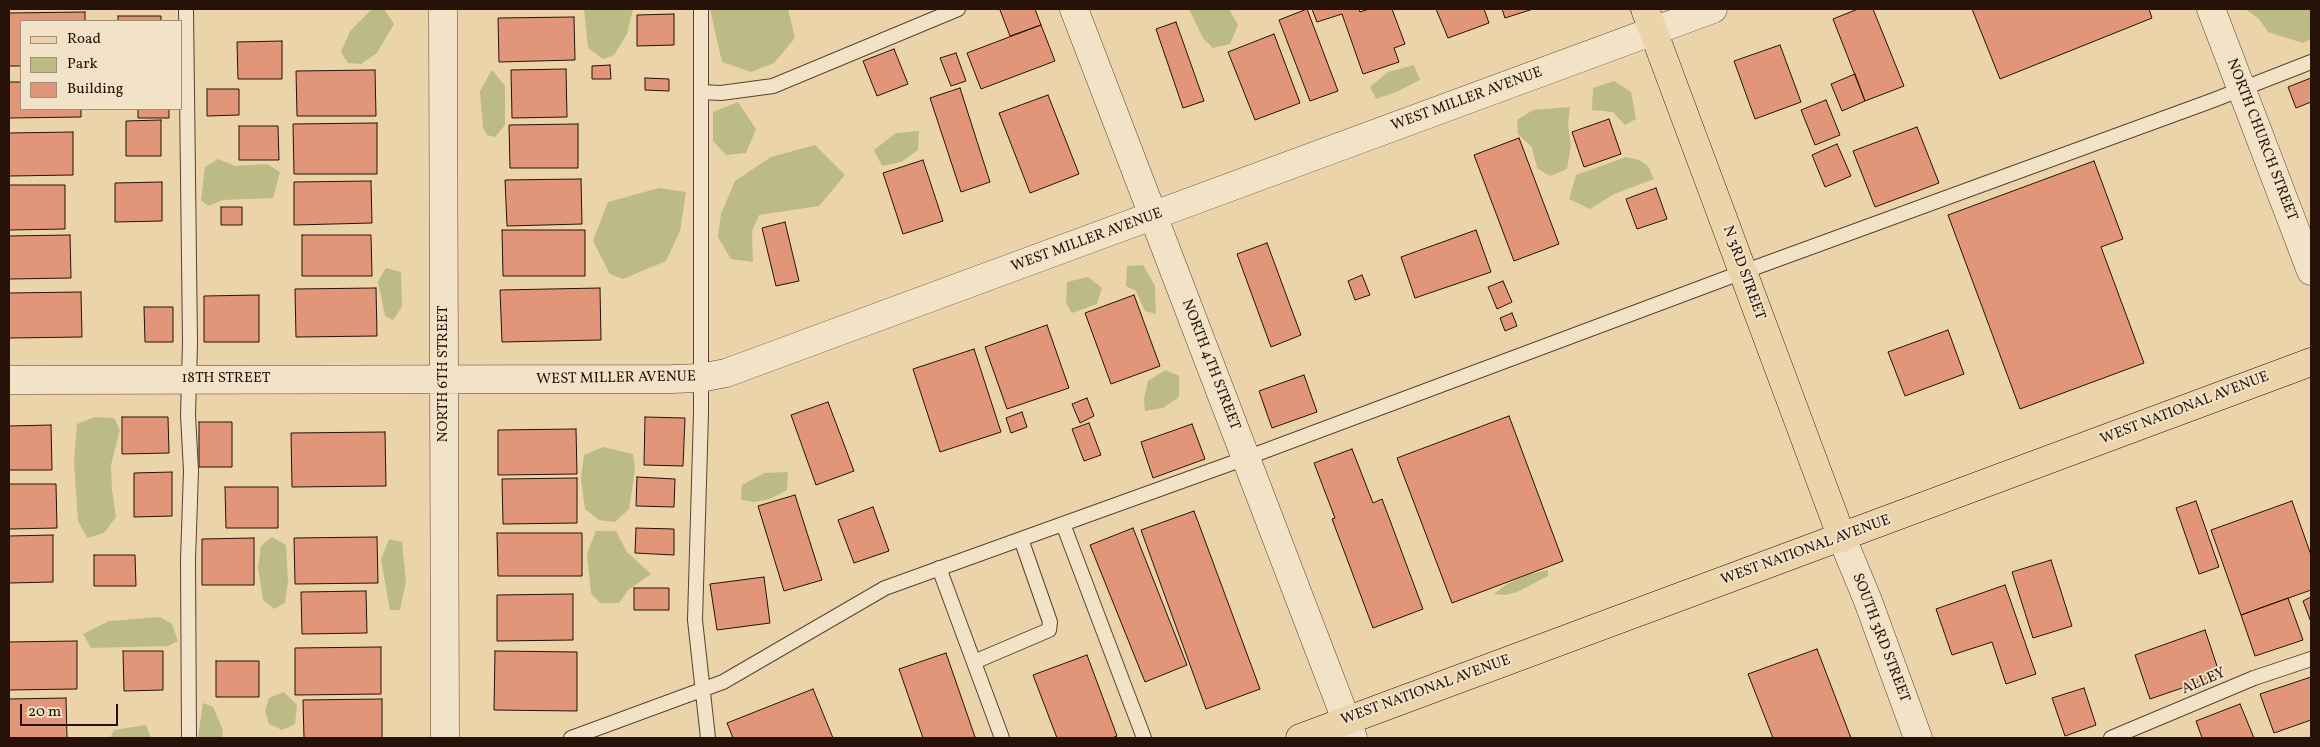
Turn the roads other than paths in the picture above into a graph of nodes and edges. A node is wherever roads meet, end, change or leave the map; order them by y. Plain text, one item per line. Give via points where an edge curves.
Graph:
1 (186, 9) edge
2 (443, 9) edge
3 (701, 9) edge
4 (958, 9) edge
5 (1074, 9) edge
6 (1713, 9) edge
7 (2211, 9) edge
8 (1649, 20) edge
9 (2311, 62) edge
10 (2242, 89) junction
11 (701, 92) junction
12 (1153, 216) junction
13 (2311, 271) edge
14 (1743, 272) junction
15 (2311, 362) edge
16 (700, 378) junction
17 (189, 379) junction
18 (9, 380) edge
19 (444, 380) junction
20 (1246, 458) junction
21 (1063, 524) junction
22 (1842, 538) junction
23 (1021, 539) junction
24 (939, 568) junction
25 (2311, 659) edge
26 (974, 662) junction
27 (702, 690) junction
28 (1350, 730) edge
29 (189, 738) edge
30 (445, 738) edge
31 (571, 738) edge
32 (708, 738) edge
33 (1002, 738) edge
34 (1144, 738) edge
35 (1300, 738) edge
36 (1918, 738) edge
37 (2111, 738) edge

1 - 17 lane
2 - 19 street, NORTH 6TH STREET
3 - 11 lane
4 - 11 lane via 773,86 721,93
5 - 12 street, NORTH 4TH STREET
6 - 8 street, WEST MILLER AVENUE
7 - 10 street, NORTH CHURCH STREET
8 - 12 street, WEST MILLER AVENUE
8 - 14 main road, N 3RD STREET
9 - 10 lane
10 - 13 street, NORTH CHURCH STREET
10 - 14 lane
11 - 16 lane
12 - 16 street, WEST MILLER AVENUE via 757,363
12 - 20 street, NORTH 4TH STREET
14 - 20 lane
14 - 22 main road, N 3RD STREET
15 - 22 main road, WEST NATIONAL AVENUE
16 - 19 street, WEST MILLER AVENUE
16 - 27 lane via 695,620
17 - 18 street, 18TH STREET
17 - 19 street, 18TH STREET
17 - 29 lane
19 - 30 street, NORTH 6TH STREET
20 - 21 lane
20 - 28 street, NORTH 4TH STREET
21 - 23 lane
21 - 34 lane
22 - 28 main road, WEST NATIONAL AVENUE
22 - 36 street, SOUTH 3RD STREET
23 - 24 lane
23 - 26 lane via 1050,622 1049,630
24 - 26 lane
24 - 27 lane via 885,588 740,672
25 - 37 lane, ALLEY via 2254,678
26 - 33 lane
27 - 31 lane
27 - 32 lane
28 - 35 main road, WEST NATIONAL AVENUE

